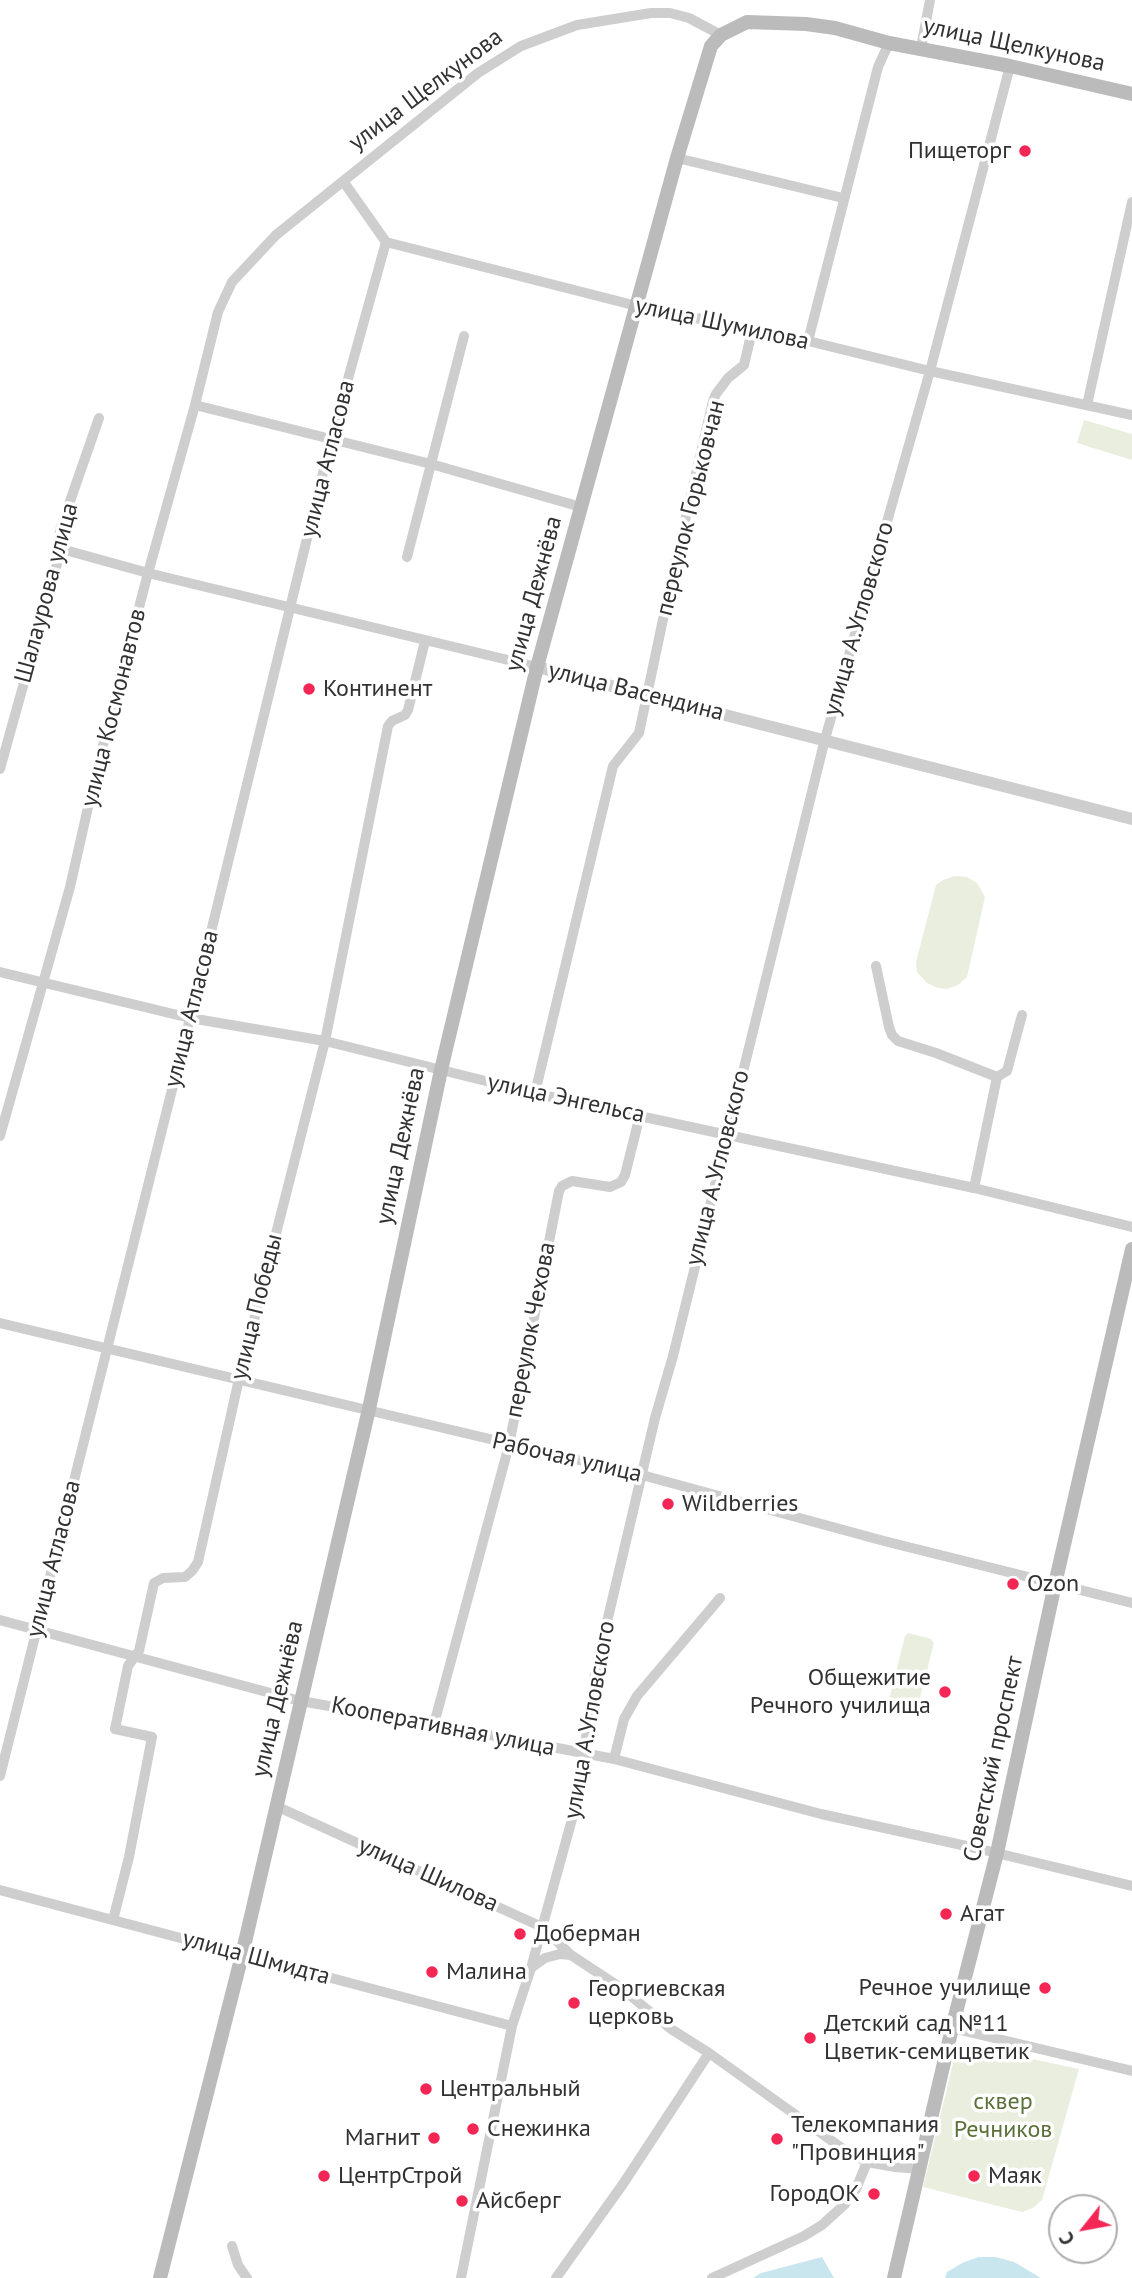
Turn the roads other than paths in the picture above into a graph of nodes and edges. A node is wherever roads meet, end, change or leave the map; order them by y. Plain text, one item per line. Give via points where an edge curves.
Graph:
1 (930, 0) edge
2 (721, 35) junction
3 (889, 43) junction
4 (921, 48) junction
5 (1010, 66) junction
6 (1132, 94) edge
7 (677, 158) junction
8 (344, 181) junction
9 (843, 198) junction
10 (1132, 202) edge
11 (386, 242) junction
12 (232, 282) joint
13 (637, 306) junction
14 (752, 331) junction
15 (464, 336) dead end
16 (808, 341) junction
17 (930, 371) junction
18 (195, 405) junction
19 (1087, 405) junction
20 (1132, 415) edge
21 (99, 418) dead end
22 (331, 440) junction
23 (431, 464) junction
24 (581, 507) junction
25 (58, 548) junction
26 (407, 557) dead end
27 (148, 573) junction
28 (291, 607) junction
29 (425, 641) junction
30 (537, 667) junction
31 (648, 695) junction
32 (825, 739) junction
33 (0, 769) edge
34 (1132, 819) edge
35 (876, 966) dead end
36 (0, 972) edge
37 (44, 984) junction
38 (1022, 1015) dead end
39 (190, 1018) junction
40 (325, 1041) junction
41 (441, 1070) junction
42 (998, 1077) junction
43 (535, 1093) junction
44 (640, 1115) junction
45 (726, 1135) junction
46 (0, 1136) edge
47 (974, 1188) junction
48 (1132, 1227) edge
49 (1132, 1249) edge
50 (0, 1322) edge
51 (107, 1348) junction
52 (239, 1379) junction
53 (369, 1409) junction
54 (509, 1445) junction
55 (642, 1475) junction
56 (1055, 1584) junction
57 (720, 1598) dead end
58 (1132, 1603) edge
59 (0, 1620) edge
60 (36, 1630) junction
61 (133, 1657) junction
62 (300, 1700) junction
63 (434, 1724) junction
64 (585, 1755) junction
65 (614, 1759) junction
66 (0, 1776) edge
67 (276, 1806) junction
68 (997, 1853) junction
69 (1132, 1886) edge
70 (0, 1889) edge
71 (113, 1920) junction
72 (542, 1927) junction
73 (242, 1955) junction
74 (571, 1955) junction
75 (531, 1968) junction
76 (512, 2026) junction
77 (952, 2028) junction
78 (709, 2053) junction
79 (1132, 2071) edge
80 (867, 2162) junction
81 (919, 2169) junction
82 (232, 2246) dead end
83 (160, 2278) edge
84 (247, 2278) edge
85 (461, 2278) edge
86 (556, 2278) edge
87 (712, 2278) edge
88 (894, 2278) edge

1 - 4 street
2 - 3 main road, улица Щелкунова via 747,22 780,22 835,28
2 - 7 main road, улица Дежнёва via 711,46
2 - 8 street, улица Щелкунова via 689,18 651,13 576,25 521,46 478,74
3 - 4 main road, улица Щелкунова
3 - 9 street via 878,67
4 - 5 main road, улица Щелкунова
5 - 6 main road, улица Щелкунова
5 - 17 street, улица А.Угловского
7 - 9 street
7 - 13 main road, улица Дежнёва
8 - 11 street
8 - 12 street, улица Щелкунова via 276,235
9 - 16 street
10 - 19 street
11 - 13 street, улица Шумилова
11 - 22 street, улица Атласова
12 - 18 street, улица Космонавтов via 218,312
13 - 14 street, улица Шумилова
13 - 24 main road, улица Дежнёва
14 - 16 street, улица Шумилова
14 - 31 street, переулок Горьковчан via 744,365 728,378 713,401
15 - 23 street
16 - 17 street, улица Шумилова
17 - 19 street, улица Шумилова
17 - 32 street, улица А.Угловского
18 - 22 street
18 - 27 street, улица Космонавтов
19 - 20 street, улица Шумилова
21 - 25 street, Шалаурова улица via 60,530
22 - 23 street
22 - 28 street, улица Атласова
23 - 24 street
23 - 26 street
24 - 30 main road, улица Дежнёва
25 - 27 street, улица Васендина
25 - 33 street, Шалаурова улица
27 - 28 street, улица Васендина
27 - 37 street, улица Космонавтов
28 - 29 street, улица Васендина
28 - 39 street, улица Атласова
29 - 30 street, улица Васендина
29 - 40 street, улица Победы via 408,710 388,726
30 - 31 street, улица Васендина
30 - 41 main road, улица Дежнёва
31 - 32 street, улица Васендина
31 - 43 street via 639,733 613,766
32 - 34 street, улица Васендина
32 - 45 street, улица А.Угловского
35 - 42 street via 889,1027 898,1041
36 - 37 street, улица Энгельса
37 - 39 street, улица Энгельса
37 - 46 street, улица Космонавтов
38 - 42 street via 1007,1071
39 - 40 street, улица Энгельса
39 - 51 street, улица Атласова
40 - 41 street, улица Энгельса
40 - 52 street, улица Победы
41 - 43 street, улица Энгельса
41 - 53 main road, улица Дежнёва
42 - 47 street
43 - 44 street, улица Энгельса
44 - 45 street, улица Энгельса
44 - 54 street, переулок Чехова via 621,1182 610,1187 572,1181 559,1191
45 - 47 street, улица Энгельса
45 - 55 street, улица А.Угловского
47 - 48 street, улица Энгельса
49 - 56 main road, Советский проспект
50 - 51 street, Рабочая улица
51 - 52 street, Рабочая улица
51 - 60 street, улица Атласова
52 - 53 street, Рабочая улица
52 - 61 street, улица Победы via 198,1562 185,1577 154,1583 139,1651
53 - 54 street, Рабочая улица
53 - 62 main road, улица Дежнёва
54 - 55 street, Рабочая улица
54 - 63 street, переулок Чехова
55 - 56 street, Рабочая улица
55 - 64 street, улица А.Угловского via 595,1673
56 - 58 street, Рабочая улица
56 - 68 main road, Советский проспект
57 - 65 street via 637,1696 624,1719
59 - 60 street, Кооперативная улица
60 - 61 street, Кооперативная улица
60 - 66 street, улица Атласова
61 - 62 street, Кооперативная улица
61 - 71 street, улица Победы via 115,1729 152,1737
62 - 63 street, Кооперативная улица
62 - 67 main road, улица Дежнёва
63 - 64 street, Кооперативная улица
64 - 65 street, Кооперативная улица
64 - 72 street, улица А.Угловского
65 - 68 street, Кооперативная улица via 821,1814
67 - 72 street, улица Шилова
67 - 73 main road, улица Дежнёва
68 - 69 street, Кооперативная улица
68 - 77 main road, Советский проспект
70 - 71 street, улица Шмидта
71 - 73 street, улица Шмидта
72 - 74 street, улица Шилова
72 - 75 street, улица А.Угловского
73 - 76 street, улица Шмидта
73 - 83 main road, улица Дежнёва
74 - 75 street via 552,1955
74 - 78 street, улица Шилова
75 - 76 street, улица А.Угловского
76 - 85 street, улица А.Угловского
77 - 79 street
77 - 81 main road, Советский проспект
78 - 80 street, улица Шилова
78 - 86 street
80 - 81 street, улица Шилова
80 - 87 street via 856,2189 822,2225
81 - 88 main road, Советский проспект
82 - 84 street via 237,2265

